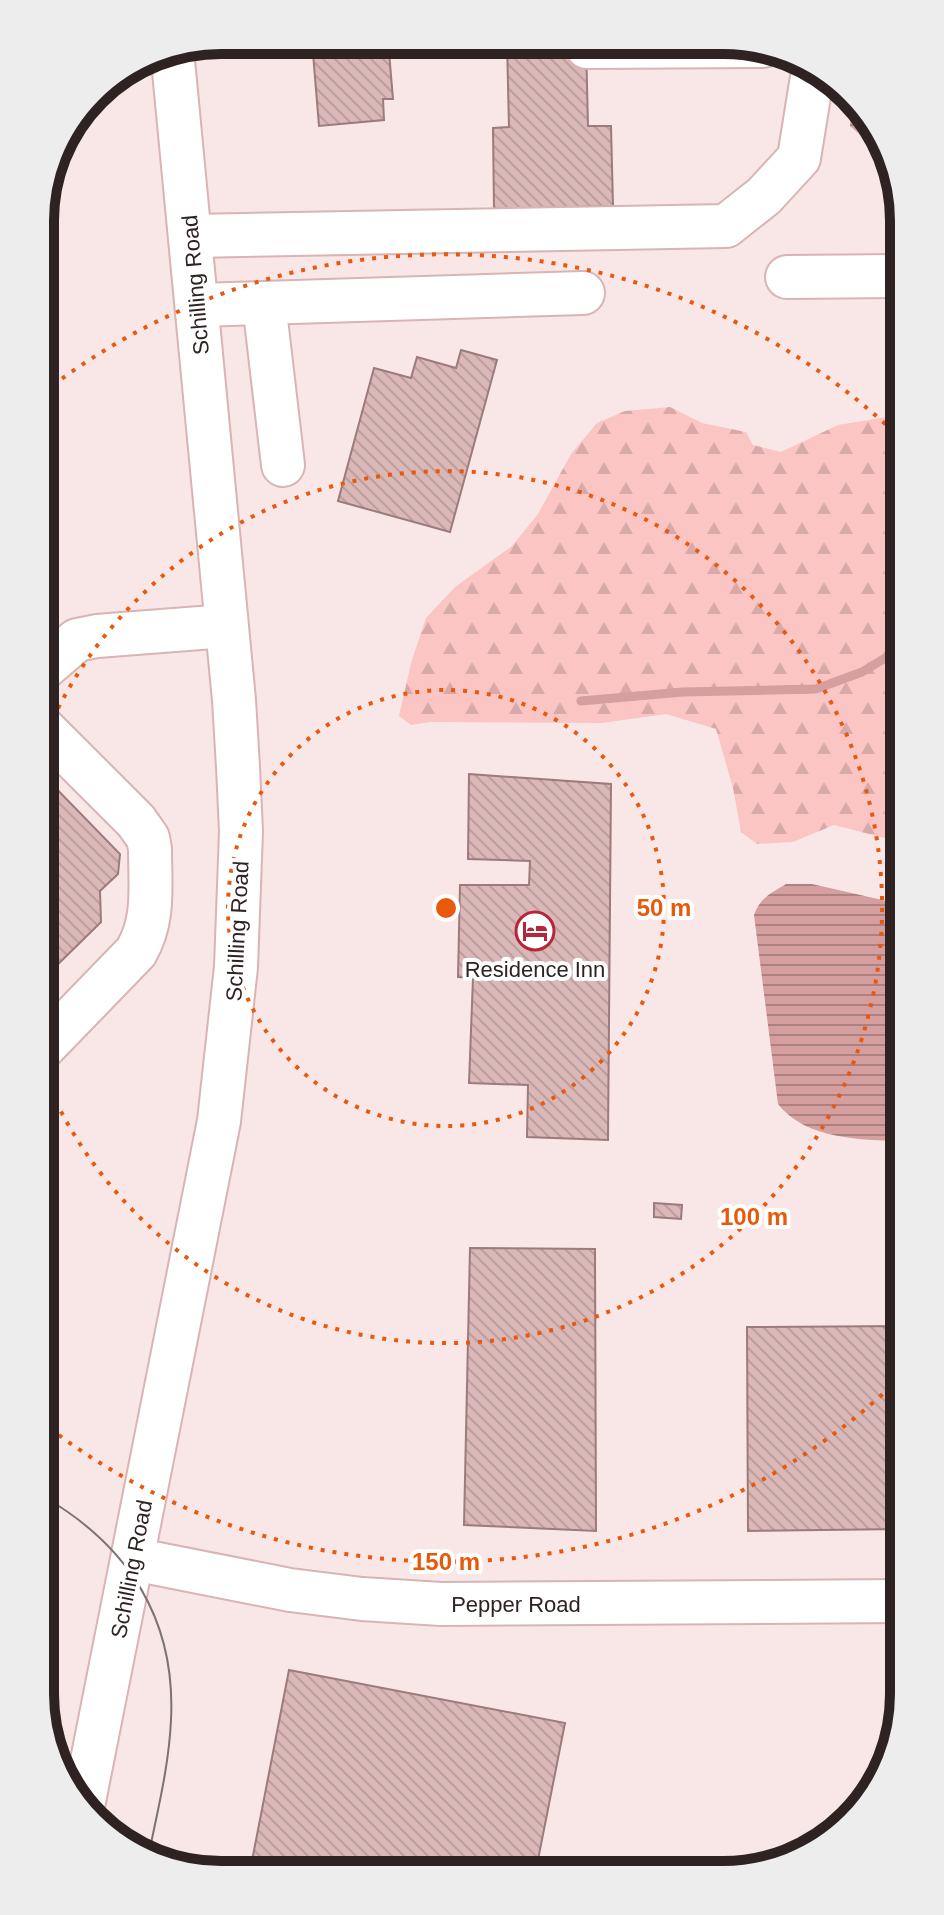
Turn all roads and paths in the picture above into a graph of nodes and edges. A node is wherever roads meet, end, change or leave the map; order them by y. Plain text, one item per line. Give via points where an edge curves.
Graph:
1 (173, 61) edge
2 (812, 79) edge
3 (190, 236) junction
4 (890, 276) edge
5 (787, 277) dead end
6 (583, 293) dead end
7 (264, 303) junction
8 (197, 305) junction
9 (283, 465) dead end
10 (226, 626) junction
11 (54, 660) edge
12 (54, 739) edge
13 (54, 1037) edge
14 (133, 1559) junction
15 (890, 1601) edge
16 (86, 1792) edge

1 - 3 street, Schilling Road
2 - 3 street via 799,158 726,226
3 - 8 street, Schilling Road
4 - 5 street
6 - 7 street
7 - 8 street
7 - 9 street
8 - 10 street, Schilling Road
10 - 11 street via 97,636 77,640
10 - 14 street, Schilling Road via 241,831 230,1033 209,1176
12 - 13 street via 148,838 149,923 136,952
14 - 15 street, Pepper Road via 290,1590 441,1604
14 - 16 street, Schilling Road

